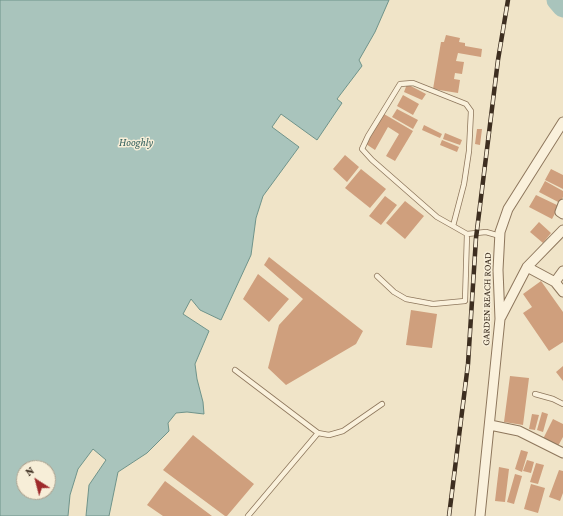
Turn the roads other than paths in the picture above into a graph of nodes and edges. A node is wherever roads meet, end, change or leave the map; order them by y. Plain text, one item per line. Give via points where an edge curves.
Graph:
1 (563, 122) edge
2 (563, 204) edge
3 (563, 214) edge
4 (453, 226) junction
5 (563, 230) edge
6 (467, 234) junction
7 (500, 236) junction
8 (527, 267) junction
9 (563, 271) edge
10 (377, 276) dead end
11 (555, 282) junction
12 (563, 292) edge
13 (500, 319) junction
14 (234, 370) dead end
15 (535, 394) dead end
16 (382, 404) dead end
17 (563, 404) edge
18 (490, 426) junction
19 (318, 432) junction
20 (563, 453) edge
21 (248, 516) edge
22 (480, 516) edge

1 - 7 street, GARDEN REACH ROAD via 508,209
2 - 3 street via 560,212
4 - 4 lane via 464,184 471,110 466,104 413,83 400,84 362,149 438,216
4 - 6 lane
5 - 8 street
6 - 7 lane via 486,232
6 - 10 lane via 465,301 432,304 406,299
7 - 13 street, GARDEN REACH ROAD
8 - 11 street
8 - 13 street
9 - 11 street
11 - 12 street
13 - 18 street, GARDEN REACH ROAD
14 - 19 lane
15 - 17 lane via 553,398
16 - 19 lane via 343,431 330,435
18 - 20 street via 519,431
18 - 22 street, GARDEN REACH ROAD
19 - 21 lane

